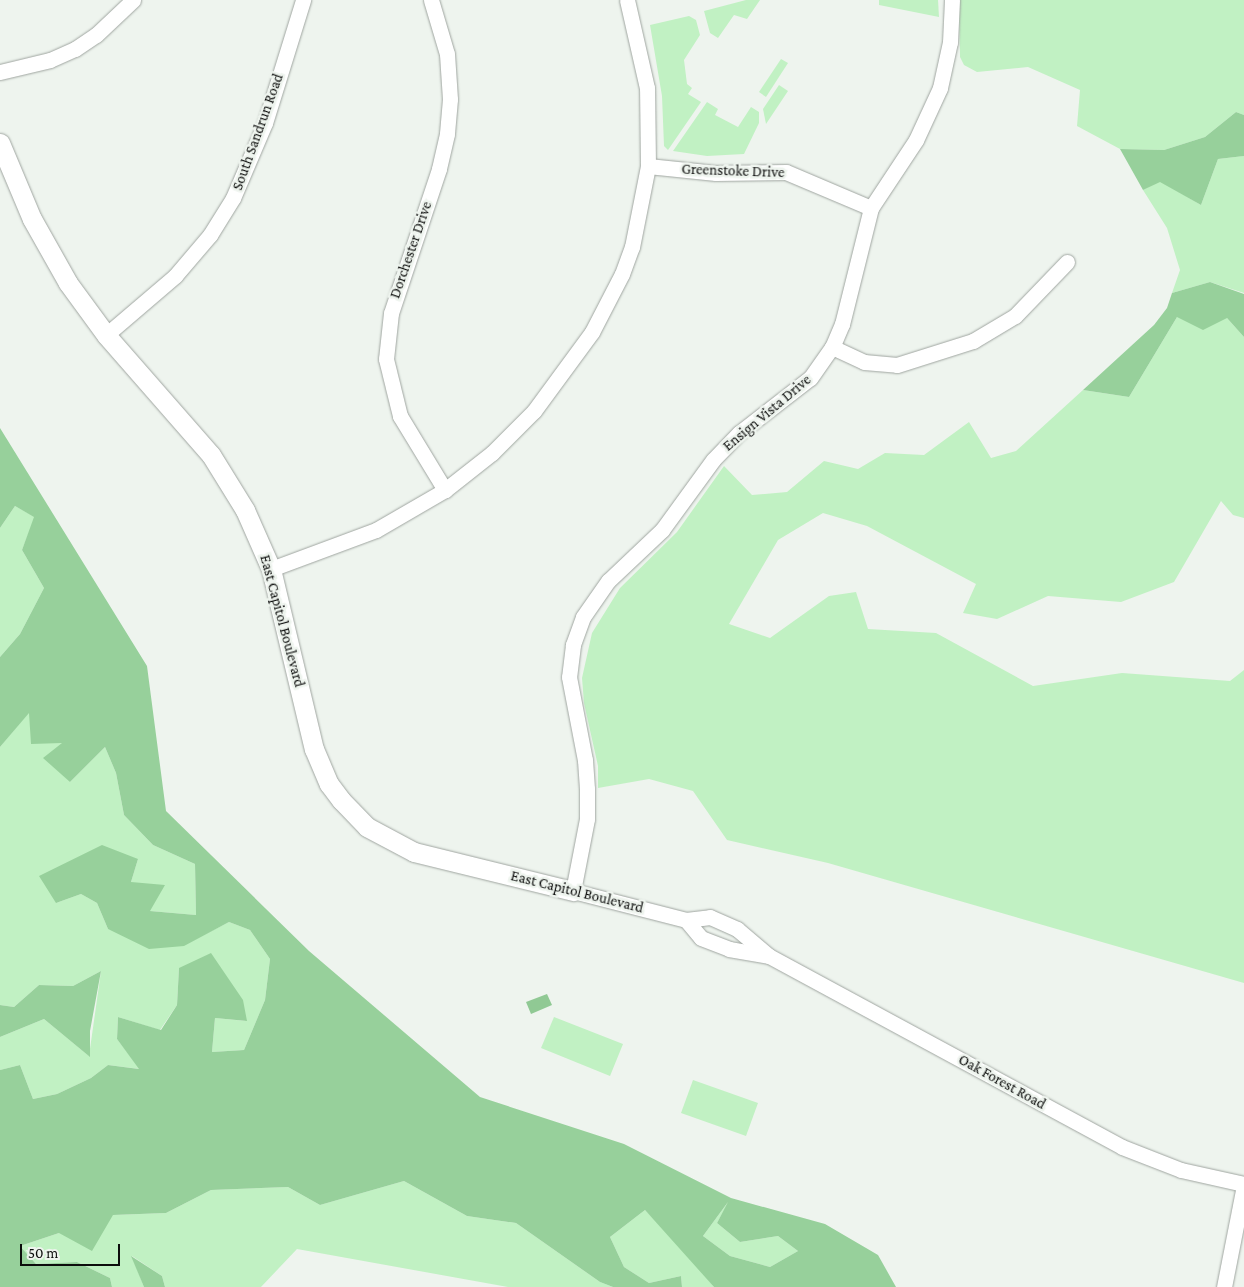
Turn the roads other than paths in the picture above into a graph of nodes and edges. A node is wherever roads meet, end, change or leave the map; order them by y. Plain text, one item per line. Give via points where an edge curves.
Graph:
1 (133, 0) edge
2 (303, 0) edge
3 (431, 0) edge
4 (627, 0) edge
5 (952, 0) edge
6 (0, 72) edge
7 (0, 143) edge
8 (648, 166) junction
9 (871, 208) junction
10 (1067, 262) dead end
11 (106, 335) junction
12 (832, 347) junction
13 (445, 490) junction
14 (271, 570) junction
15 (573, 891) junction
16 (686, 920) junction
17 (769, 956) junction
18 (1244, 1184) edge
19 (1224, 1287) edge

1 - 6 street via 96,35 75,49 43,62
2 - 11 street, South Sandrun Road via 265,123 244,179 230,204 210,235 175,276
3 - 13 street, Dorchester Drive via 447,54 450,99 447,134 439,169 391,312 386,360 400,416
4 - 8 street via 647,88
5 - 9 street, Ensign Vista Drive via 946,66 932,110
7 - 11 street, East Capitol Boulevard via 50,253
8 - 9 street, Greenstoke Drive via 716,173 786,172
8 - 13 street via 632,248 592,332 534,411 492,453
9 - 12 street, Ensign Vista Drive via 842,324
10 - 12 street via 1027,306 1002,326 930,357 909,364 884,366 864,362
11 - 14 street, East Capitol Boulevard via 211,454 246,510
12 - 15 street, Ensign Vista Drive via 810,378 740,433 713,460 662,530 608,581 583,617 573,645 569,678 585,760 587,789 587,820
13 - 14 street via 376,530
14 - 15 street, East Capitol Boulevard via 314,749 329,784 353,814 382,837 414,852
15 - 16 street, East Capitol Boulevard
16 - 17 street, Oak Forest Road via 701,938 729,949
16 - 17 street, Oak Forest Road via 710,917 728,925
17 - 18 street, Oak Forest Road via 1122,1147 1182,1170
18 - 19 street

